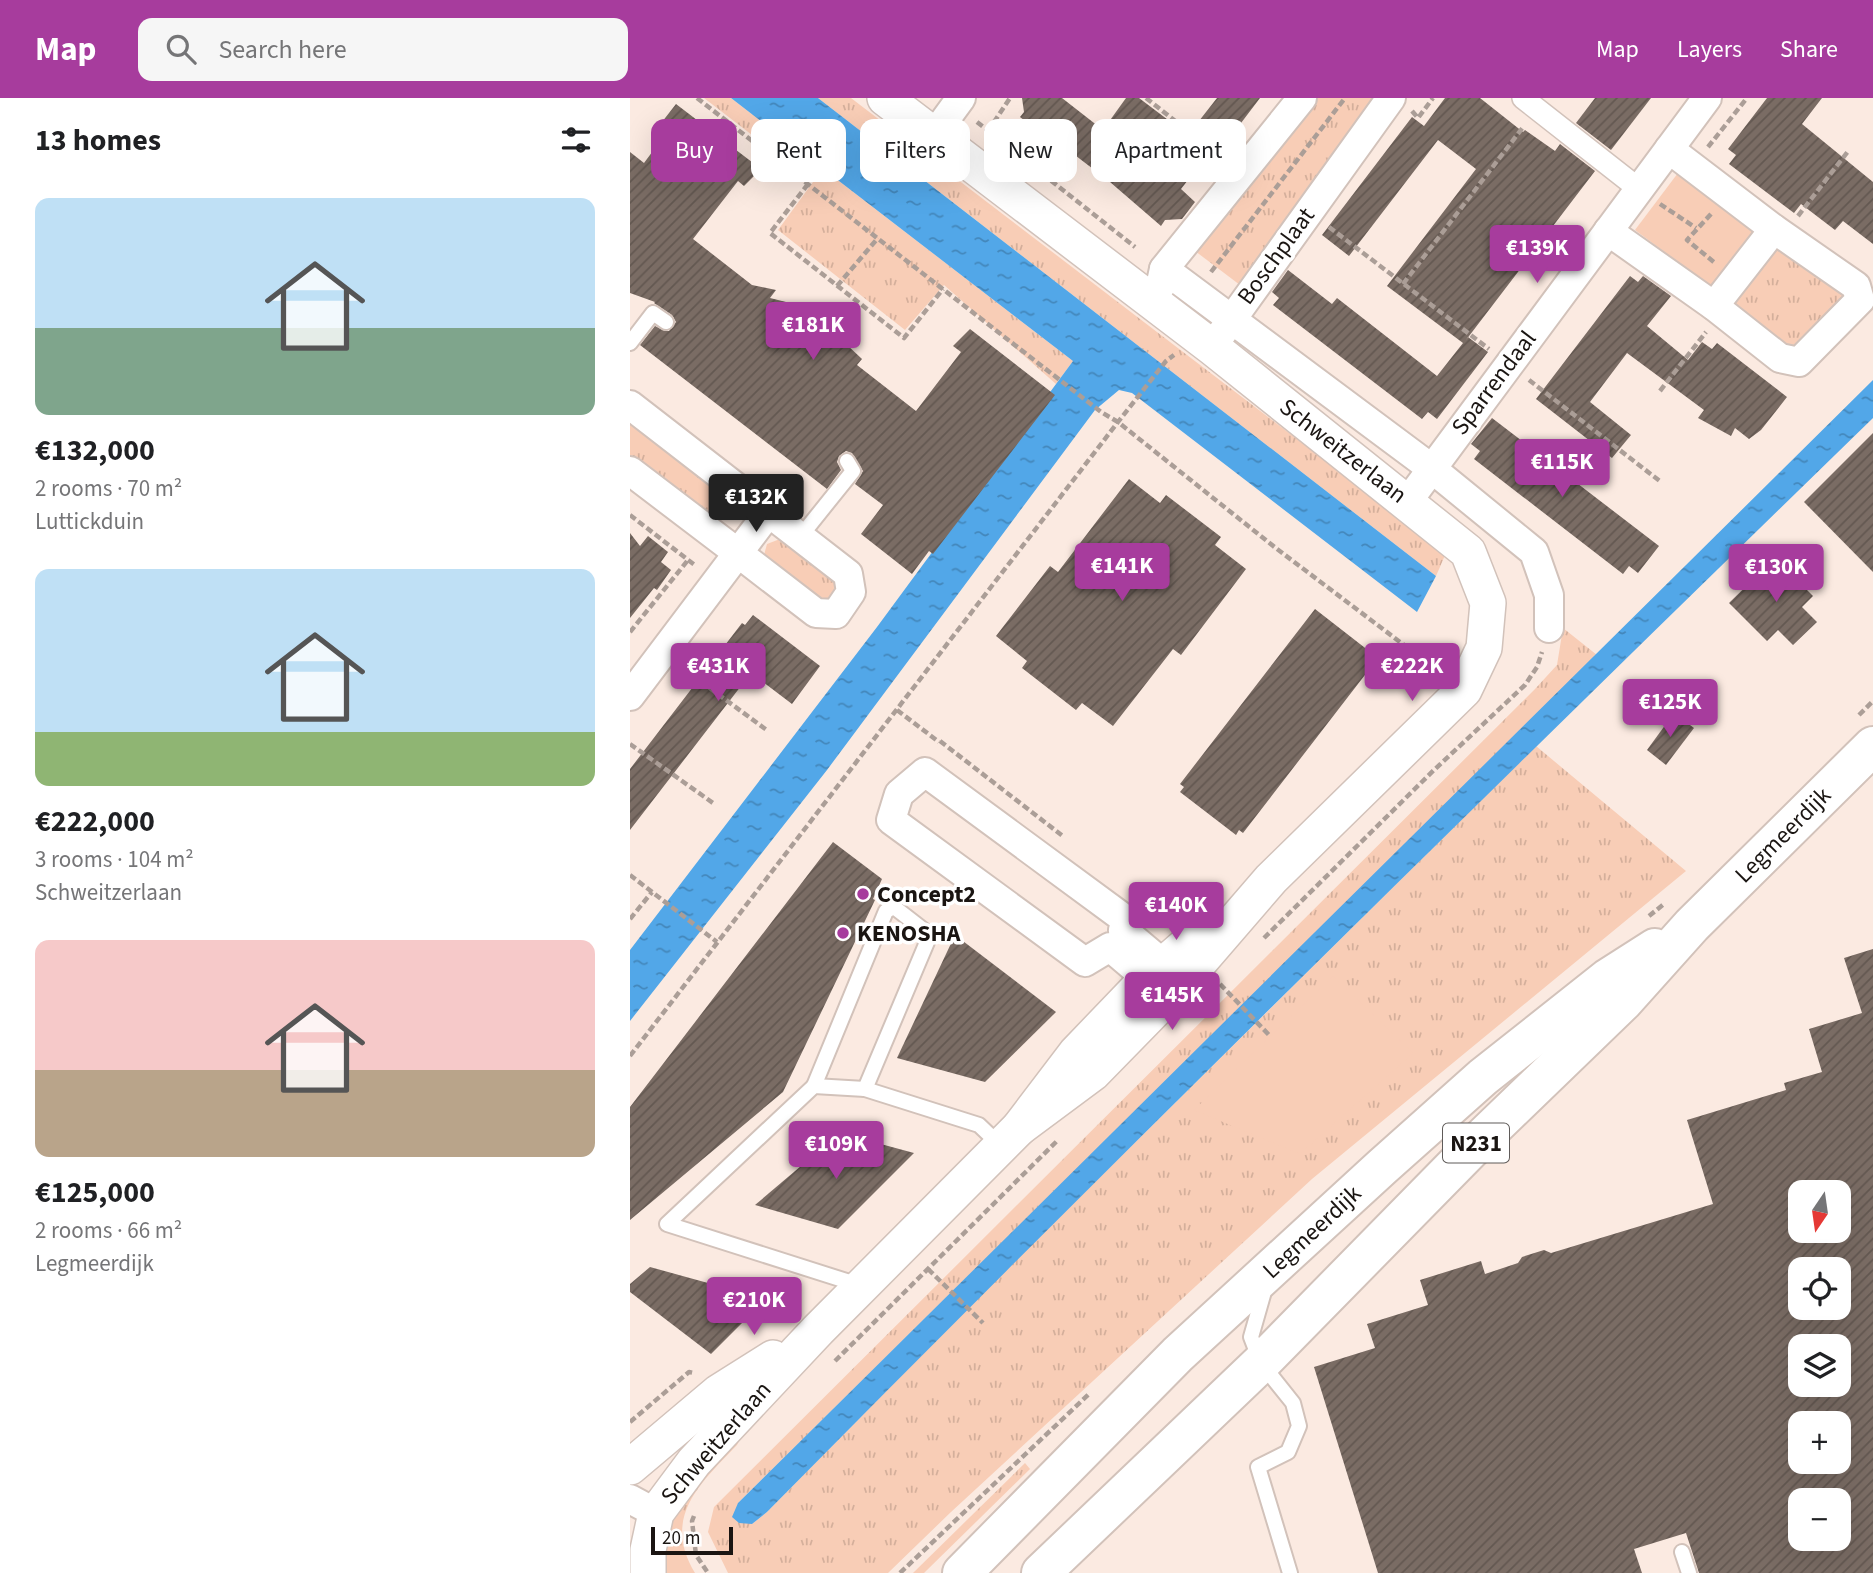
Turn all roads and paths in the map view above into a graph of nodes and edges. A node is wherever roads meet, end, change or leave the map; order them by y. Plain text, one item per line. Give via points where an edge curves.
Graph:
1 (697, 98) edge
2 (885, 98) edge
3 (1010, 98) edge
4 (1146, 98) edge
5 (1302, 98) edge
6 (1345, 98) edge
7 (1391, 98) edge
8 (1707, 98) edge
9 (1746, 98) edge
10 (958, 101) edge
11 (1530, 103) edge
12 (913, 119) edge
13 (945, 119) edge
14 (996, 119) edge
15 (1172, 119) edge
16 (984, 127) edge
17 (1670, 149) junction
18 (1849, 150) dead end
19 (970, 162) edge
20 (1693, 167) junction
21 (1246, 168) edge
22 (1053, 182) edge
23 (1235, 182) edge
24 (808, 184) junction
25 (1639, 189) junction
26 (1309, 211) junction
27 (1608, 231) junction
28 (1779, 232) junction
29 (878, 238) junction
30 (1164, 269) junction
31 (1735, 279) junction
32 (1403, 284) junction
33 (837, 286) junction
34 (943, 289) junction
35 (1195, 292) junction
36 (1156, 304) junction
37 (1718, 309) junction
38 (666, 322) dead end
39 (1222, 333) junction
40 (630, 343) edge
41 (1166, 361) dead end
42 (1509, 364) junction
43 (1660, 391) dead end
44 (630, 405) edge
45 (1118, 422) junction
46 (847, 461) dead end
47 (1431, 467) junction
48 (630, 471) edge
49 (1661, 482) dead end
50 (1408, 501) junction
51 (769, 512) junction
52 (630, 515) edge
53 (800, 537) junction
54 (738, 553) junction
55 (688, 560) junction
56 (716, 582) junction
57 (1549, 628) dead end
58 (630, 632) edge
59 (662, 653) junction
60 (1464, 690) junction
61 (630, 696) edge
62 (897, 710) junction
63 (768, 731) dead end
64 (630, 744) edge
65 (1873, 746) edge
66 (925, 772) junction
67 (713, 803) dead end
68 (630, 875) edge
69 (654, 893) junction
70 (630, 919) edge
71 (1692, 925) junction
72 (1116, 938) junction
73 (717, 942) junction
74 (1166, 980) junction
75 (1219, 982) dead end
76 (1270, 1036) dead end
77 (630, 1056) edge
78 (814, 1086) junction
79 (865, 1089) junction
80 (1010, 1137) junction
81 (928, 1269) dead end
82 (1271, 1270) junction
83 (862, 1286) junction
84 (982, 1323) dead end
85 (818, 1330) junction
86 (1261, 1363) junction
87 (630, 1467) edge
88 (643, 1506) edge
89 (696, 1512) dead end
90 (1682, 1552) dead end
91 (648, 1573) edge
92 (709, 1573) edge
93 (962, 1573) edge
94 (1041, 1573) edge
95 (1290, 1573) edge
96 (1689, 1573) edge

1 - 24 path
2 - 12 street, Schweitzerlaan
3 - 14 path
4 - 15 path
5 - 21 street
6 - 35 path
7 - 26 street, Boschplaat
8 - 17 street, Sparrendaal
9 - 20 path
10 - 13 street
10 - 16 path
11 - 25 street
11 - 32 path
17 - 20 street
17 - 25 street, Sparrendaal
18 - 28 path
19 - 36 street, Schweitzerlaan
20 - 28 street
22 - 30 path
23 - 30 street
24 - 29 path
24 - 33 path via 770,233
25 - 27 street, Sparrendaal
25 - 31 path via 1697,229 1687,240
26 - 32 path
26 - 39 street, Boschplaat
27 - 37 street
27 - 42 street, Sparrendaal
28 - 31 street
28 - 37 street via 1856,286 1860,300 1799,362 1780,358
29 - 33 path
29 - 34 path
30 - 35 street, Schweitzerlaan
30 - 36 street
31 - 37 street
32 - 42 path
33 - 34 path via 904,338
34 - 45 path
35 - 39 street, Schweitzerlaan
36 - 39 street, Schweitzerlaan
37 - 43 path
38 - 40 lane via 653,313
39 - 47 street, Schweitzerlaan
39 - 50 street, Schweitzerlaan
41 - 45 path
42 - 47 street, Sparrendaal
42 - 49 path
44 - 51 street
45 - 60 path
45 - 62 path
46 - 53 lane via 853,471
47 - 50 street, Sparrendaal
47 - 57 street, Schweitzerlaan via 1534,552 1549,595
48 - 54 street
50 - 60 street, Schweitzerlaan via 1468,552 1488,603 1484,648
51 - 53 street
51 - 54 street
52 - 55 path
53 - 54 street via 848,574 852,592 836,614 816,613
54 - 56 street
55 - 56 path
55 - 58 path
56 - 59 street
59 - 61 street
59 - 63 path
60 - 74 street, Schweitzerlaan via 1271,879 1195,937
62 - 66 path via 940,741
62 - 73 path
64 - 67 path
65 - 71 main road, Legmeerdijk / N231
66 - 72 street via 1126,920
66 - 72 street via 899,794 891,820 1085,962
68 - 69 path
69 - 70 path
69 - 73 path
71 - 82 main road, Legmeerdijk / N231 via 1608,978 1483,1077
71 - 86 main road, Legmeerdijk / N231 via 1623,1002 1480,1139
72 - 74 street
73 - 77 path
74 - 80 street, Schweitzerlaan via 1076,1053
75 - 76 path
78 - 79 lane
78 - 79 lane via 886,911 894,907 930,935
78 - 83 lane via 667,1224
79 - 80 lane
80 - 83 street, Schweitzerlaan
81 - 84 path
82 - 86 lane via 1251,1337
82 - 93 main road, Legmeerdijk / N231 via 1178,1354
83 - 85 street, Schweitzerlaan
85 - 87 street, Schweitzerlaan via 719,1392
85 - 88 street, Schweitzerlaan via 694,1462
86 - 94 main road, Legmeerdijk / N231
86 - 95 lane via 1293,1403 1299,1426 1288,1452 1258,1467
88 - 91 street, Schweitzerlaan
89 - 92 path, Schweitzerlaan via 692,1521 696,1555
90 - 96 lane

